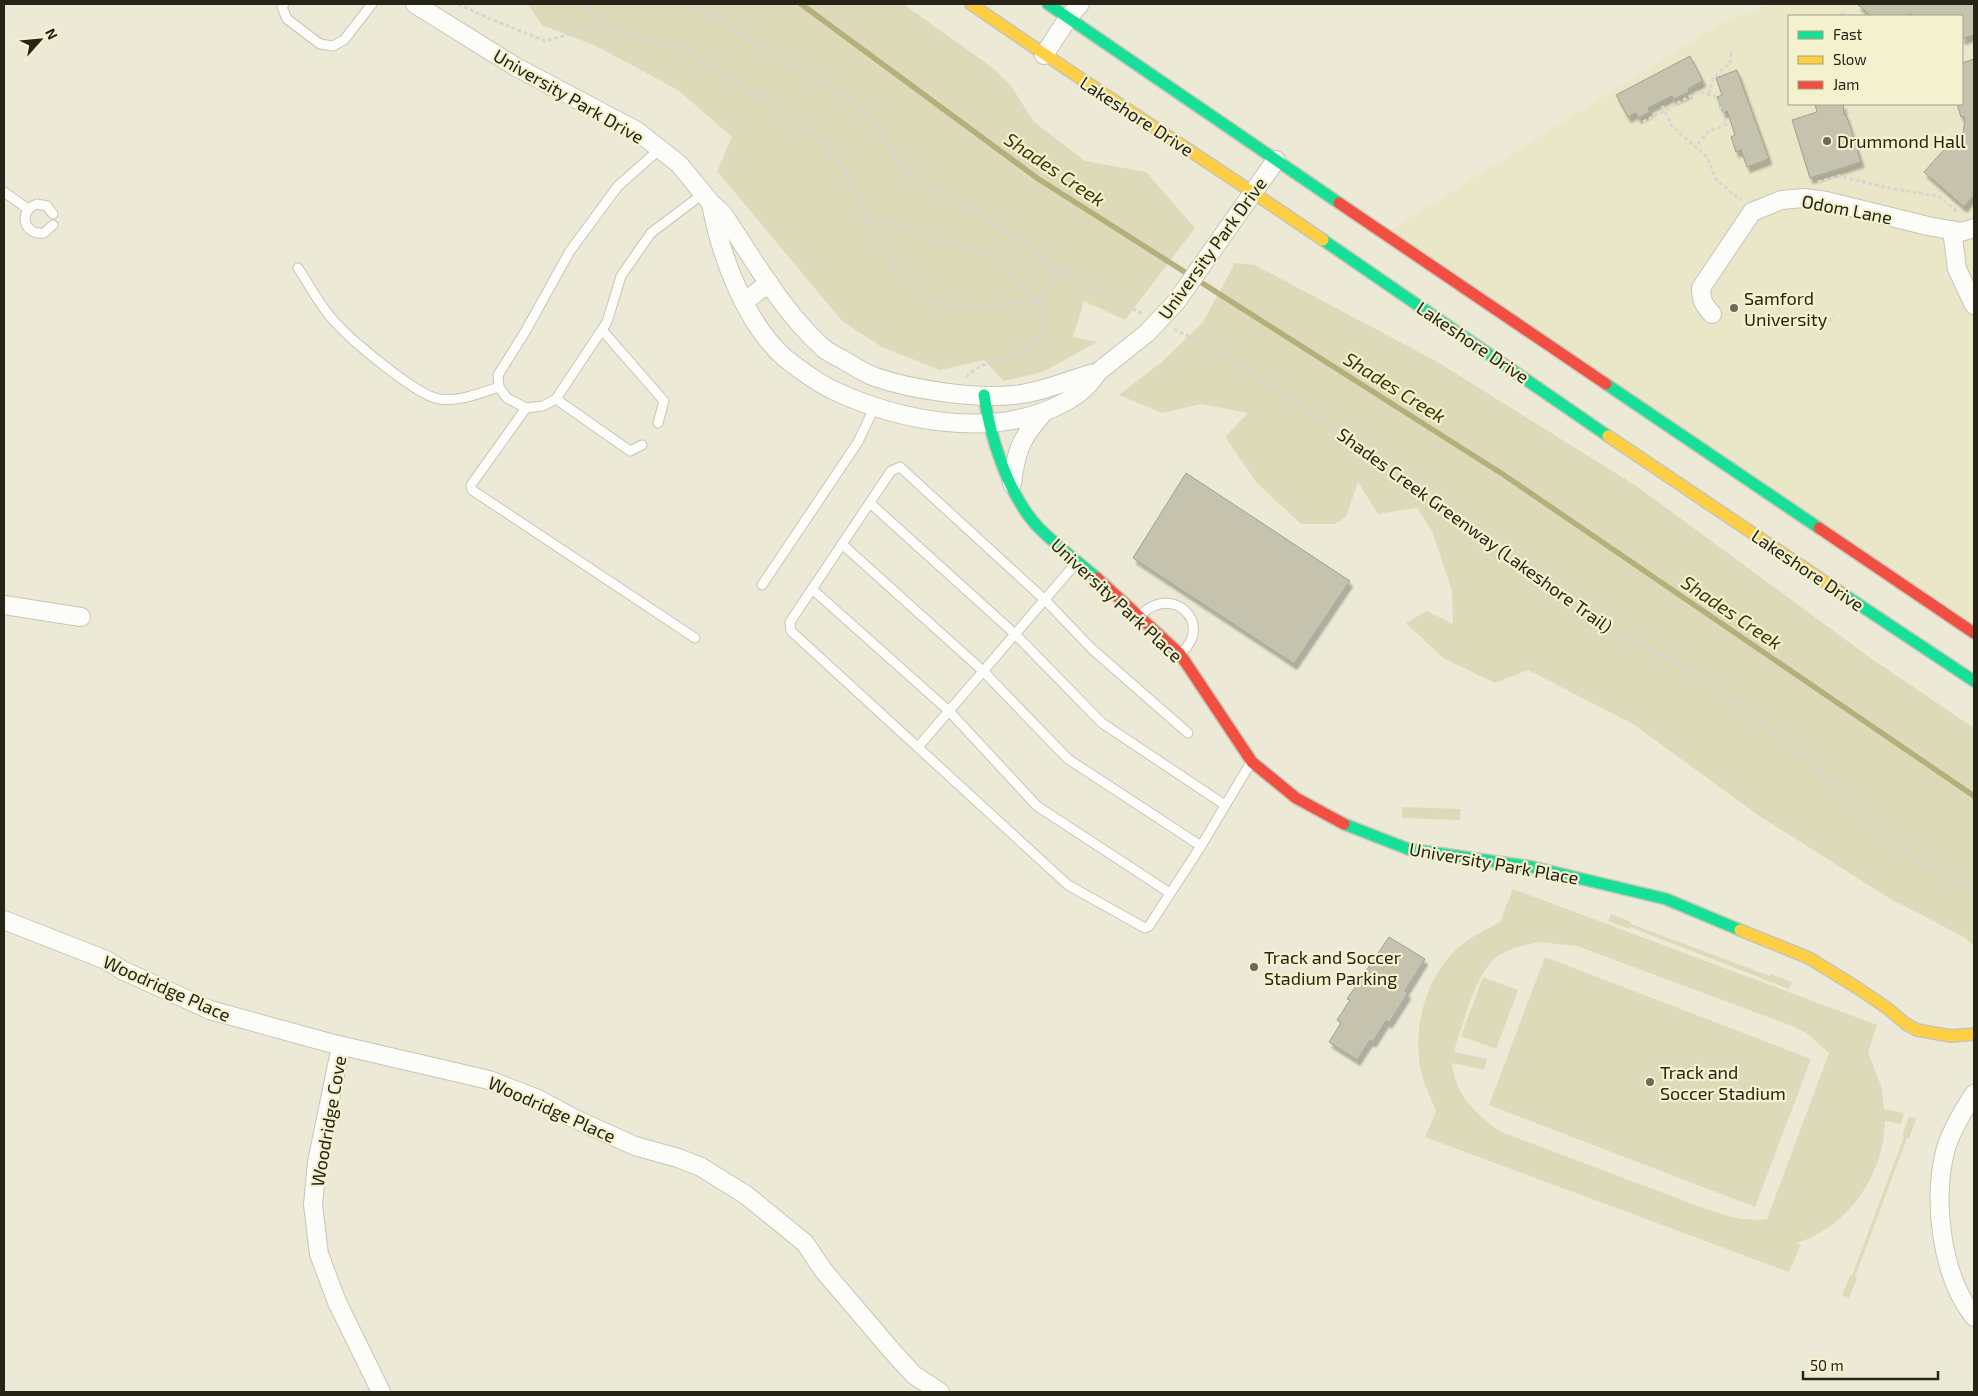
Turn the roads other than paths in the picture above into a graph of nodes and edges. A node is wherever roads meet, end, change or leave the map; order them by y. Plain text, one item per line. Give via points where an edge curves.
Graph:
1 (284, 4) edge
2 (372, 4) edge
3 (415, 4) edge
4 (971, 4) edge
5 (1048, 4) edge
6 (1080, 4) edge
7 (1068, 18) junction
8 (1044, 55) junction
9 (660, 149) junction
10 (1276, 160) junction
11 (4, 192) edge
12 (1254, 192) junction
13 (707, 198) junction
14 (28, 209) junction
15 (53, 214) dead end
16 (53, 225) dead end
17 (1974, 228) edge
18 (1952, 230) junction
19 (298, 268) dead end
20 (769, 283) junction
21 (744, 302) junction
22 (1974, 305) edge
23 (1712, 314) dead end
24 (602, 330) junction
25 (1098, 372) junction
26 (883, 379) junction
27 (499, 387) junction
28 (978, 395) junction
29 (556, 399) junction
30 (874, 406) junction
31 (526, 408) junction
32 (1044, 412) junction
33 (658, 423) dead end
34 (988, 423) junction
35 (642, 445) dead end
36 (1012, 485) junction
37 (870, 503) junction
38 (842, 544) junction
39 (1078, 562) junction
40 (762, 585) dead end
41 (812, 589) junction
42 (1045, 600) junction
43 (4, 605) edge
44 (1140, 616) junction
45 (81, 617) dead end
46 (1974, 633) edge
47 (1015, 634) junction
48 (695, 638) dead end
49 (1180, 654) junction
50 (983, 671) junction
51 (1974, 681) edge
52 (949, 711) junction
53 (1188, 732) dead end
54 (918, 748) junction
55 (1252, 762) junction
56 (1225, 805) junction
57 (1201, 846) junction
58 (1170, 893) junction
59 (4, 920) edge
60 (1974, 1034) edge
61 (341, 1046) junction
62 (1974, 1094) edge
63 (1974, 1317) edge
64 (381, 1392) edge
65 (940, 1392) edge

1 - 2 lane via 282,7 287,19 320,44 333,46 344,40
3 - 9 street, University Park Drive via 516,67 637,131
4 - 8 main road, Lakeshore Drive
5 - 7 main road
6 - 7 street
7 - 8 street
7 - 10 main road
8 - 12 main road, Lakeshore Drive
9 - 13 street, University Park Drive via 679,164
9 - 27 lane via 618,186 570,251 526,332 498,375
10 - 12 street, University Park Drive
10 - 46 main road
11 - 14 lane
12 - 25 street, University Park Drive, bridge via 1176,302 1147,334
12 - 51 main road, Lakeshore Drive via 1642,459
13 - 20 street, University Park Drive via 723,214
13 - 21 street, University Park Drive via 734,282
13 - 24 lane via 651,233 621,276 608,322
14 - 15 lane via 42,204
14 - 16 lane via 24,218 31,231 44,233
17 - 18 street, Odom Lane via 1961,232
18 - 22 street via 1956,269
18 - 23 street, Odom Lane via 1804,198 1781,200 1752,212 1701,288 1704,306
19 - 27 lane via 334,321 382,364 424,393 439,399 467,397
20 - 21 street
20 - 26 street, University Park Drive via 802,327 824,349
21 - 30 street, University Park Drive via 784,357 833,391
24 - 29 lane
24 - 33 lane via 664,401
25 - 28 street, University Park Drive via 1016,395
25 - 32 street, University Park Drive via 1082,392
26 - 28 street, University Park Drive
26 - 30 street
27 - 31 lane via 507,398
28 - 34 main road, University Park Place
29 - 31 lane via 543,406
29 - 35 lane via 630,451
30 - 34 street, University Park Drive via 943,421
30 - 40 lane via 858,442
31 - 48 lane via 471,485 472,490
32 - 34 street, University Park Drive via 1012,422
32 - 36 street via 1025,434
34 - 36 main road, University Park Place
36 - 39 main road, University Park Place via 1038,527
37 - 38 lane
37 - 42 lane via 891,471 900,468
37 - 47 lane
38 - 41 lane
38 - 50 lane
39 - 42 lane
39 - 44 main road, University Park Place
41 - 52 lane
41 - 54 lane via 790,622 791,631
42 - 47 lane
42 - 53 lane via 1092,649
43 - 45 street
44 - 49 main road, University Park Place
44 - 49 lane via 1148,608 1164,603 1174,604 1187,612 1194,634 1189,646
47 - 50 lane
47 - 56 lane via 1102,722
49 - 55 main road, University Park Place
50 - 52 lane
50 - 57 lane via 1068,759
52 - 54 lane
52 - 58 lane via 1037,806
54 - 58 lane via 1068,885 1145,928
55 - 56 lane
55 - 60 main road, University Park Place via 1296,798 1344,824 1408,849 1532,867 1666,899 1809,958 1917,1030 1951,1036
56 - 57 lane
57 - 58 lane
59 - 61 street, Woodridge Place via 106,960 210,1010
61 - 64 street, Woodridge Cove via 317,1162 313,1205 319,1254 337,1302
61 - 65 street, Woodridge Place via 489,1080 538,1099 635,1146 678,1158 727,1182 804,1244 892,1351 914,1374
62 - 63 street via 1946,1148 1941,1175 1943,1244 1954,1280

